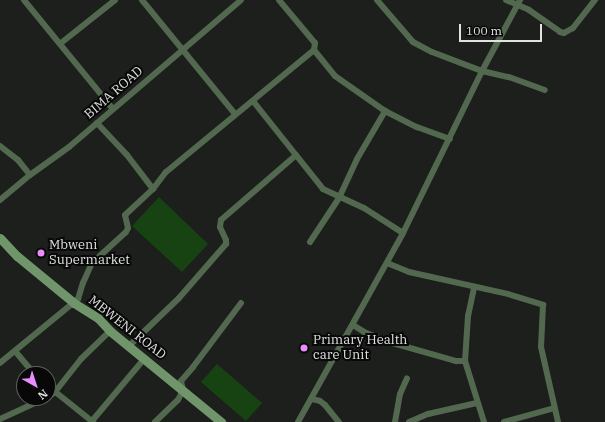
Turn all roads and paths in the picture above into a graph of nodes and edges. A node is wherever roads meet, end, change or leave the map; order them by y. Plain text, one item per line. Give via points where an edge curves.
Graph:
1 (24, 0) edge
2 (115, 0) edge
3 (142, 0) edge
4 (241, 0) edge
5 (279, 0) edge
6 (377, 0) edge
7 (506, 0) edge
8 (595, 0) edge
9 (516, 2) edge
10 (61, 43) junction
11 (182, 49) junction
12 (314, 50) junction
13 (482, 71) junction
14 (545, 90) dead end
15 (252, 101) junction
16 (112, 108) junction
17 (385, 110) junction
18 (235, 114) junction
19 (97, 123) junction
20 (450, 139) junction
21 (0, 146) edge
22 (296, 155) junction
23 (30, 175) junction
24 (153, 189) junction
25 (340, 198) junction
26 (0, 200) edge
27 (403, 233) junction
28 (0, 238) edge
29 (310, 242) dead end
30 (387, 263) junction
31 (474, 288) junction
32 (241, 303) dead end
33 (74, 304) junction
34 (353, 325) junction
35 (110, 331) junction
36 (129, 346) junction
37 (16, 351) junction
38 (144, 359) junction
39 (465, 361) junction
40 (0, 363) edge
41 (28, 366) edge
42 (407, 378) dead end
43 (183, 390) junction
44 (56, 391) edge
45 (56, 393) edge
46 (312, 399) junction
47 (477, 403) junction
48 (28, 406) edge
49 (554, 408) junction
50 (0, 419) edge
51 (92, 421) edge
52 (156, 422) edge
53 (221, 422) edge
54 (298, 422) edge
55 (339, 422) edge
56 (395, 422) edge
57 (409, 422) edge
58 (484, 422) edge
59 (504, 422) edge
60 (558, 422) edge

1 - 10 street
2 - 10 street
3 - 11 street
4 - 11 street, BIMA ROAD
5 - 12 street via 315,43
6 - 13 street via 413,42
7 - 9 street
8 - 9 street via 573,28 564,33
9 - 13 street
10 - 16 street
11 - 16 street, BIMA ROAD
11 - 18 street
12 - 15 street
12 - 17 street via 335,76
13 - 14 street via 509,77
13 - 20 street
15 - 18 street
15 - 22 street
16 - 19 street, BIMA ROAD
17 - 20 street via 417,127
17 - 25 street via 357,159
18 - 24 street via 166,172
19 - 23 street, BIMA ROAD
19 - 24 street via 127,155
20 - 27 street
21 - 23 street via 18,160
22 - 25 street via 318,184
22 - 36 street via 221,220 220,227 226,244 179,298
23 - 26 street, BIMA ROAD
24 - 33 street via 125,216 128,228 126,232 92,263
25 - 27 street via 364,208
25 - 29 street
27 - 30 street
28 - 33 street, MBWENI ROAD via 17,256
30 - 31 street via 409,272
30 - 34 street
31 - 39 street via 468,316
31 - 49 street via 508,294 543,305 541,347
32 - 43 street via 181,381
33 - 35 street, MBWENI ROAD via 98,318
33 - 37 street
34 - 39 street via 389,342 456,361
34 - 46 street
35 - 36 street, MBWENI ROAD
35 - 44 street via 81,360
36 - 38 street, MBWENI ROAD
37 - 40 street
37 - 41 street
38 - 43 street, MBWENI ROAD
38 - 51 street
39 - 47 street
42 - 56 street via 400,394
43 - 52 street via 178,400
43 - 53 street, MBWENI ROAD
45 - 51 street
46 - 54 street
46 - 55 street via 320,400
47 - 57 street via 428,414
47 - 58 street
48 - 50 street
49 - 59 street
49 - 60 street

